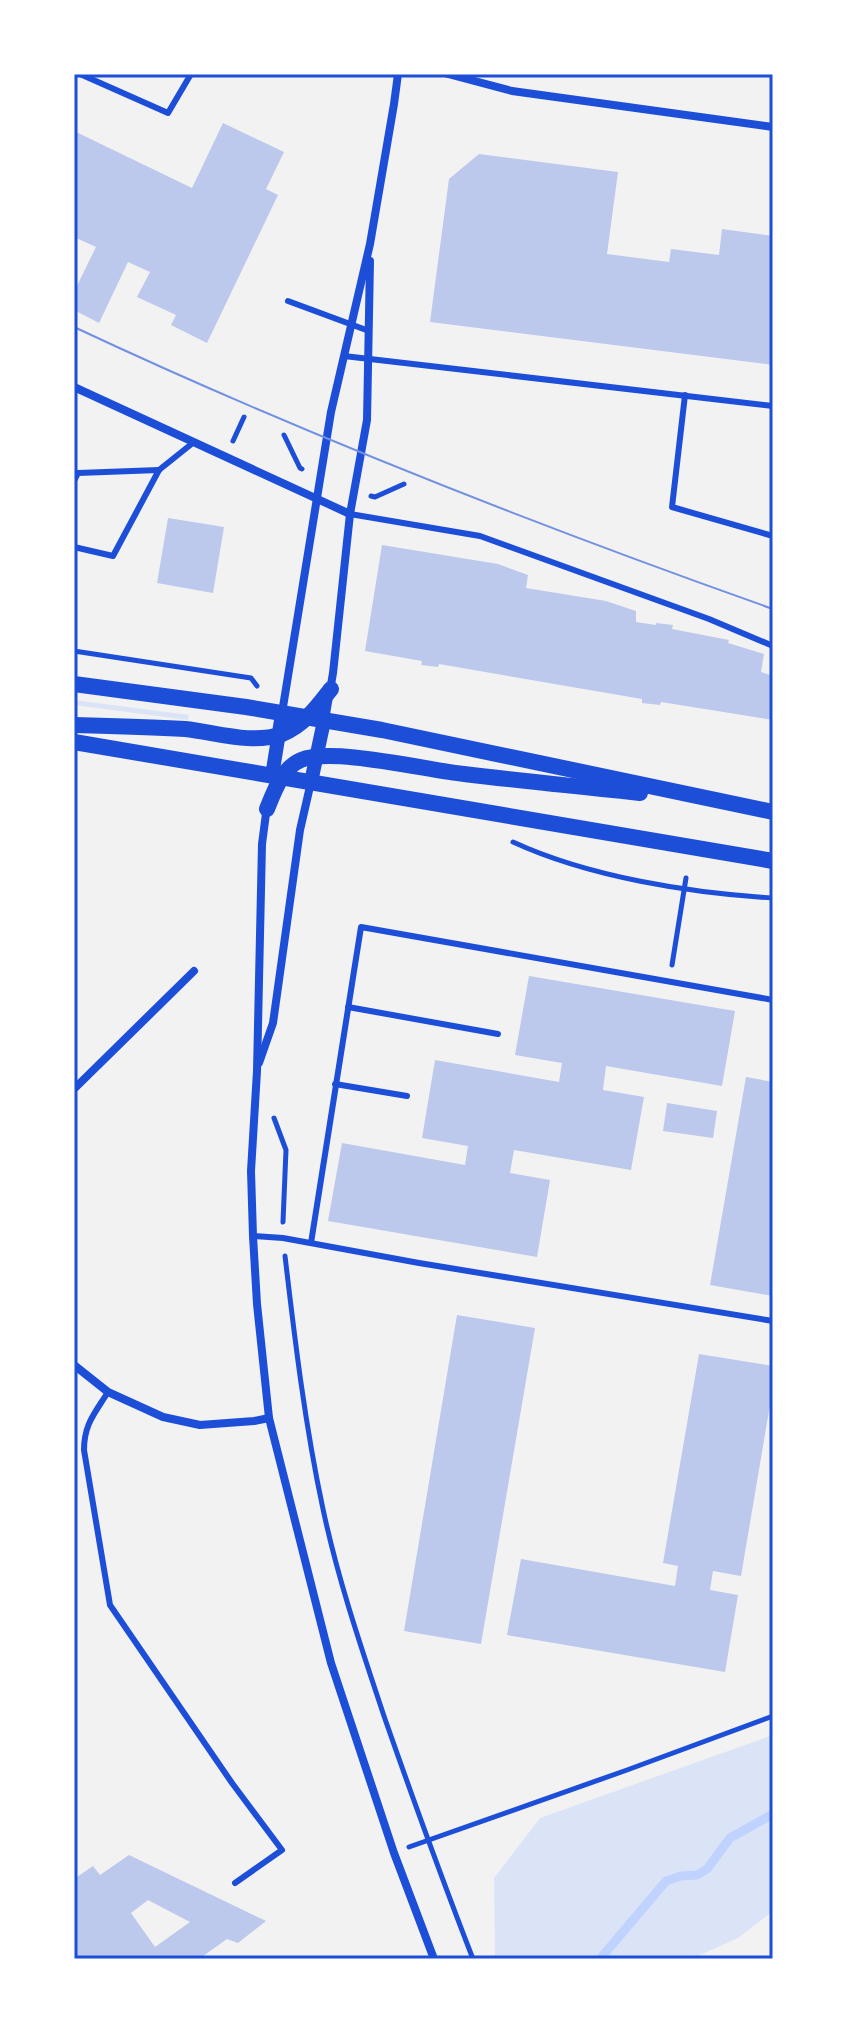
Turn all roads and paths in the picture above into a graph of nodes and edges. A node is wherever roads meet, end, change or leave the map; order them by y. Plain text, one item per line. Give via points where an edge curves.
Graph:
1 (80, 74) edge
2 (191, 74) edge
3 (398, 74) edge
4 (448, 74) edge
5 (773, 127) edge
6 (370, 244) junction
7 (288, 301) dead end
8 (351, 325) junction
9 (369, 331) junction
10 (344, 356) junction
11 (368, 359) junction
12 (74, 387) edge
13 (685, 395) junction
14 (773, 406) edge
15 (244, 417) dead end
16 (235, 437) dead end
17 (194, 442) junction
18 (159, 470) junction
19 (74, 481) edge
20 (317, 498) junction
21 (350, 514) junction
22 (773, 536) edge
23 (74, 547) edge
24 (773, 646) edge
25 (74, 651) edge
26 (74, 684) edge
27 (331, 689) joint
28 (282, 714) junction
29 (316, 720) junction
30 (74, 725) edge
31 (278, 735) junction
32 (74, 742) edge
33 (317, 756) junction
34 (277, 776) junction
35 (311, 782) junction
36 (725, 802) junction
37 (267, 809) joint
38 (773, 812) edge
39 (509, 840) dead end
40 (773, 861) edge
41 (686, 878) dead end
42 (684, 887) junction
43 (773, 898) edge
44 (194, 971) dead end
45 (669, 981) junction
46 (773, 1000) edge
47 (348, 1007) junction
48 (498, 1034) dead end
49 (257, 1071) junction
50 (335, 1084) junction
51 (74, 1089) edge
52 (407, 1096) dead end
53 (271, 1111) dead end
54 (253, 1236) junction
55 (283, 1238) junction
56 (311, 1243) junction
57 (773, 1321) edge
58 (74, 1365) edge
59 (108, 1392) junction
60 (269, 1418) junction
61 (773, 1716) edge
62 (428, 1841) junction
63 (394, 1853) junction
64 (235, 1883) dead end
65 (434, 1959) edge
66 (473, 1959) edge

1 - 2 lane via 168,113
3 - 6 street
4 - 5 street via 512,91
6 - 8 street
6 - 9 street
7 - 8 lane
8 - 9 lane
8 - 10 street
9 - 11 street
10 - 11 lane
10 - 20 street
11 - 13 lane
11 - 21 street via 367,420
12 - 17 street
13 - 14 lane
13 - 22 lane via 672,507
15 - 16 path
17 - 18 lane
17 - 20 street
18 - 19 lane via 78,473
18 - 23 lane via 113,556
20 - 21 street
20 - 28 street
21 - 24 lane via 480,536
21 - 27 street
25 - 28 path via 251,678
26 - 28 main road
27 - 29 main road
28 - 29 main road
28 - 31 street
29 - 31 main road
29 - 33 street
29 - 36 main road
30 - 31 main road
31 - 34 street
32 - 34 main road
33 - 34 main road via 298,761
33 - 35 street
33 - 36 main road
34 - 35 main road
34 - 37 main road
35 - 40 main road
35 - 49 street via 273,1023
36 - 38 main road
37 - 49 street
39 - 42 path via 621,877
41 - 42 path
42 - 43 path
42 - 45 path
44 - 51 street
45 - 46 lane
45 - 47 lane via 361,927
47 - 48 lane
47 - 50 lane
49 - 54 street
50 - 52 lane
50 - 56 lane
53 - 55 path via 286,1150
54 - 55 lane
54 - 60 street
55 - 56 lane
55 - 62 path via 302,1398 323,1511 364,1658
56 - 57 lane
58 - 59 street
59 - 60 street via 163,1417 200,1425
59 - 64 lane via 84,1434 84,1450 110,1605 282,1850
60 - 63 street via 331,1663
61 - 62 path
62 - 63 path
62 - 66 path
63 - 65 street

